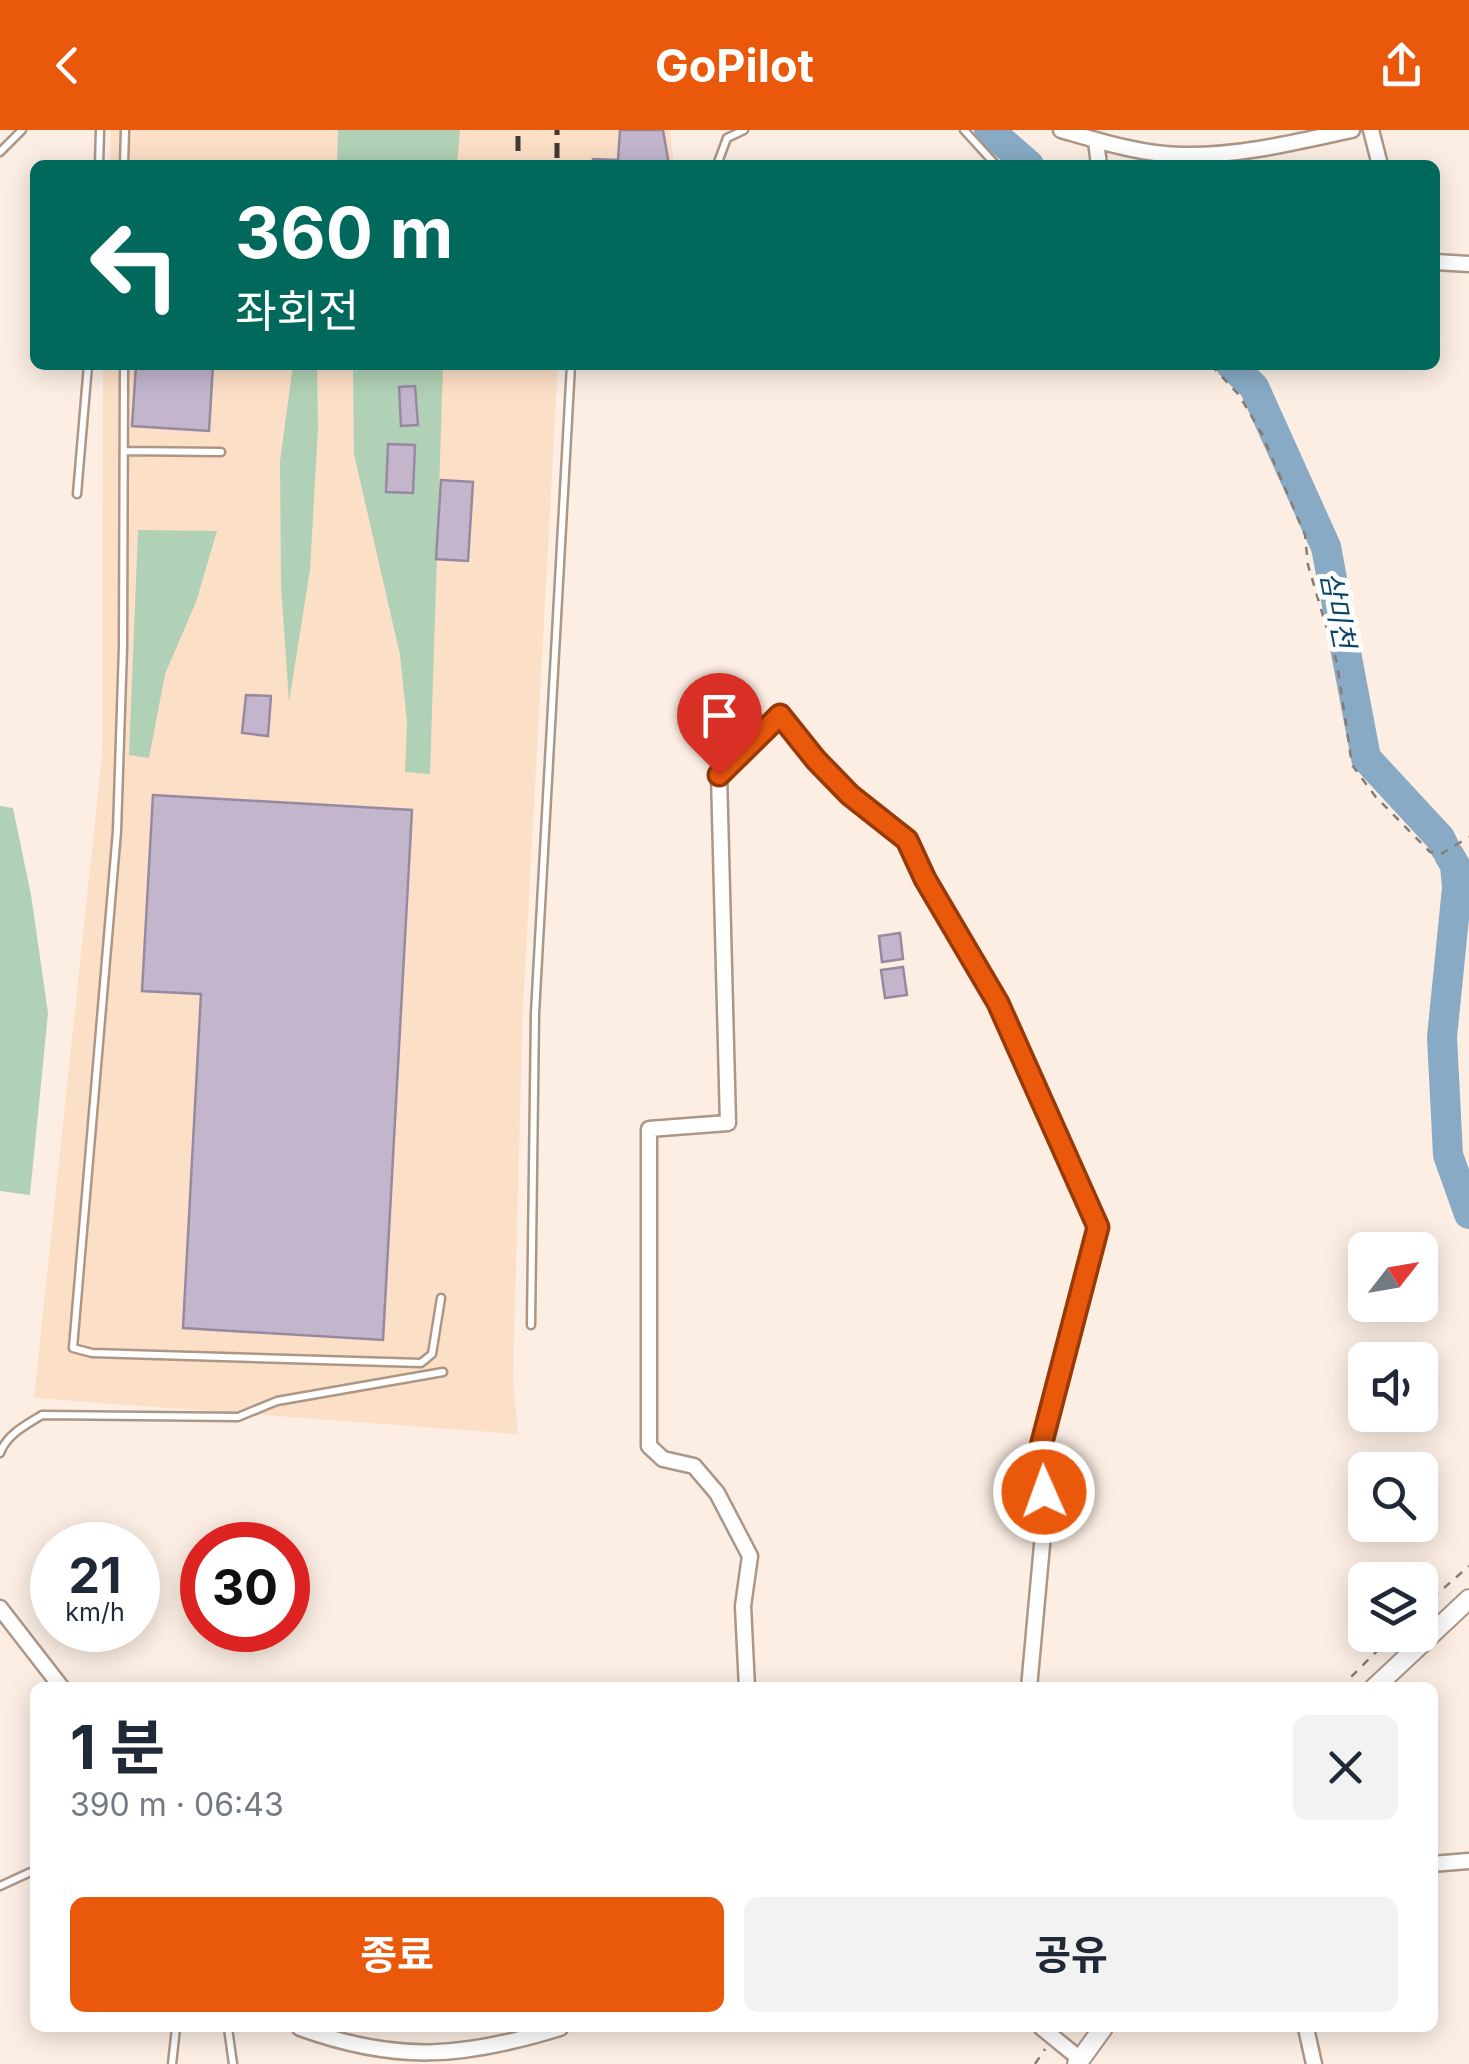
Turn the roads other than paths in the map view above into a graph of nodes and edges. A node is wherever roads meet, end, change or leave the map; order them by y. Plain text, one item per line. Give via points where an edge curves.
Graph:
1 (22, 130) edge
2 (100, 130) edge
3 (125, 130) edge
4 (744, 130) edge
5 (964, 130) edge
6 (1060, 130) edge
7 (1352, 130) edge
8 (1371, 130) edge
9 (1096, 140) junction
10 (0, 152) edge
11 (99, 160) edge
12 (124, 160) edge
13 (719, 160) edge
14 (991, 160) edge
15 (1098, 160) edge
16 (1379, 160) edge
17 (1440, 262) edge
18 (1469, 264) edge
19 (88, 370) edge
20 (124, 370) edge
21 (571, 370) edge
22 (125, 451) junction
23 (221, 452) dead end
24 (76, 494) dead end
25 (441, 1298) dead end
26 (531, 1325) dead end
27 (443, 1372) dead end
28 (0, 1453) edge
29 (1469, 1599) edge
30 (0, 1608) edge
31 (57, 1682) edge
32 (747, 1682) edge
33 (1030, 1682) edge
34 (1380, 1682) edge
35 (1469, 1861) edge
36 (1438, 1864) edge
37 (30, 1872) edge
38 (0, 1886) edge
39 (176, 2032) edge
40 (229, 2032) edge
41 (313, 2032) edge
42 (546, 2032) edge
43 (1046, 2032) edge
44 (1101, 2032) edge
45 (1307, 2032) edge
46 (1079, 2062) edge
47 (172, 2064) edge
48 (233, 2064) edge
49 (1314, 2064) edge

1 - 10 lane
2 - 11 lane
3 - 12 lane
4 - 13 lane via 728,138
5 - 14 lane
6 - 9 street
7 - 9 street via 1262,150 1180,155
8 - 16 street
9 - 15 street
17 - 18 street
19 - 24 lane
20 - 22 lane
21 - 26 lane via 534,1013
22 - 23 lane
22 - 25 lane via 116,831 73,1348 421,1363 432,1354
27 - 28 lane via 276,1401 238,1417 42,1415 16,1431
29 - 34 street
30 - 31 street
32 - 33 street via 743,1606 750,1556 694,1466 663,1459 649,1446 649,1129 728,1124 719,775 780,715 850,795 907,840 998,1003 1098,1227 1041,1446 1044,1512
35 - 36 street
37 - 38 lane
39 - 47 lane
40 - 48 lane
41 - 42 street via 424,2054 488,2048
43 - 46 street
44 - 46 street
45 - 49 street

